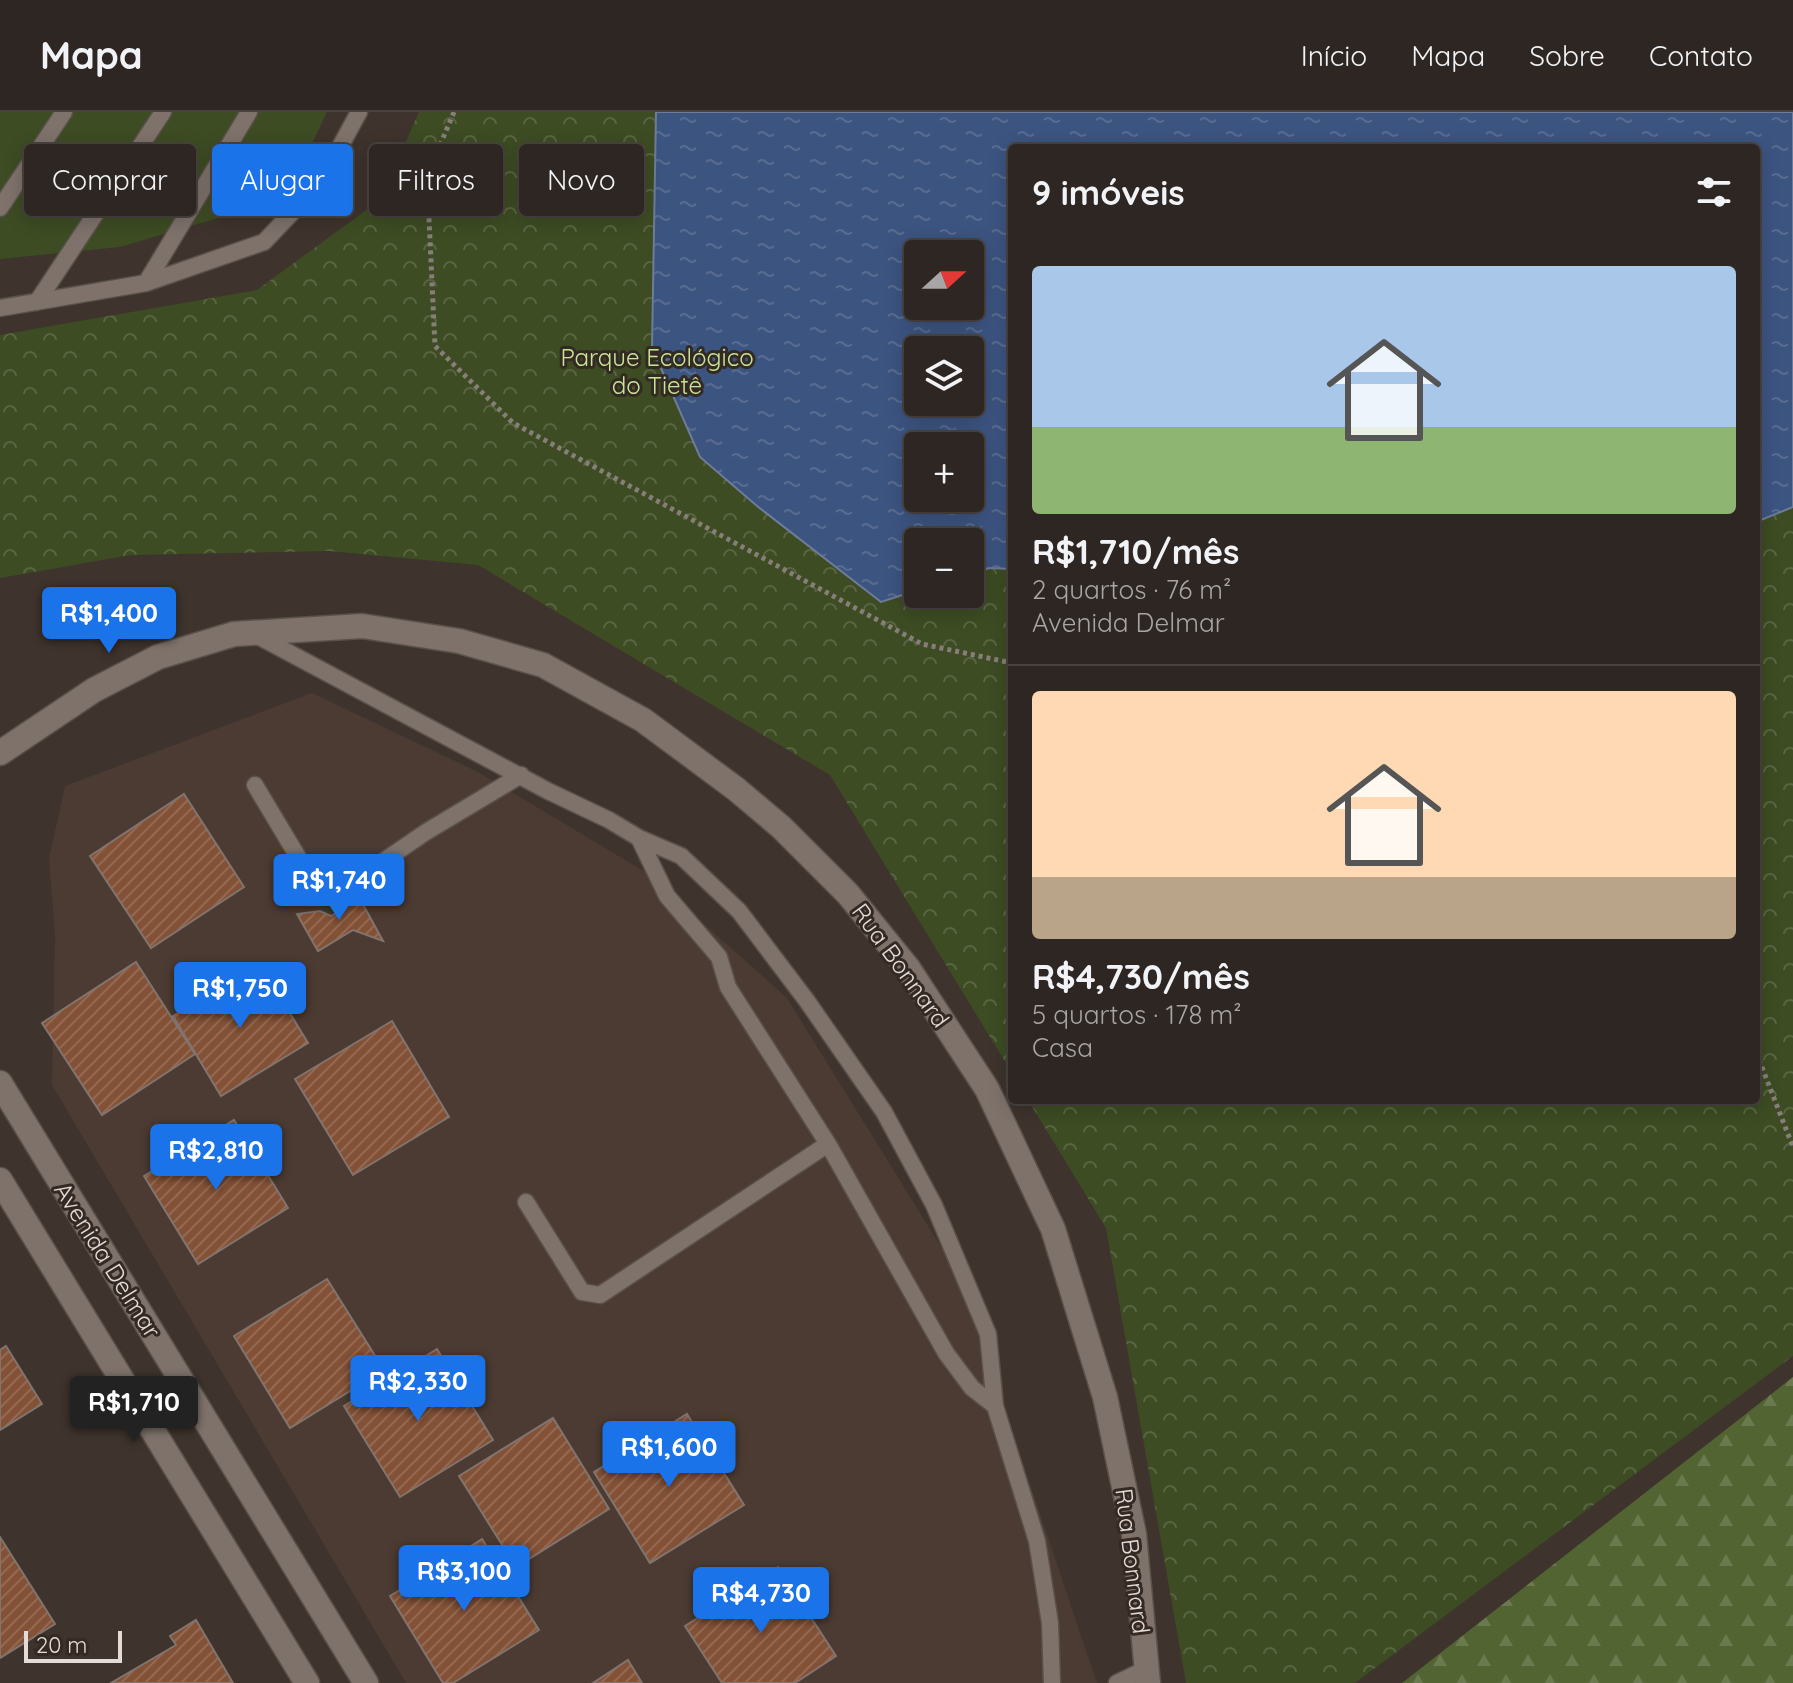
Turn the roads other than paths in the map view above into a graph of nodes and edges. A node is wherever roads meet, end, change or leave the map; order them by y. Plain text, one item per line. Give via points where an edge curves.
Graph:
1 (64, 112) edge
2 (163, 112) edge
3 (249, 112) edge
4 (359, 112) edge
5 (0, 208) edge
6 (146, 283) junction
7 (37, 302) junction
8 (0, 308) edge
9 (249, 632) junction
10 (0, 753) edge
11 (521, 775) junction
12 (255, 785) dead end
13 (639, 838) junction
14 (0, 1083) edge
15 (828, 1144) junction
16 (0, 1180) edge
17 (526, 1202) dead end
18 (995, 1406) junction
19 (1147, 1676) edge
20 (307, 1683) edge
21 (366, 1683) edge
22 (1052, 1683) edge
23 (1117, 1683) edge

1 - 5 lane
2 - 7 lane
3 - 6 lane
4 - 6 lane via 321,182 264,242
6 - 7 lane
7 - 8 lane
9 - 10 street, Rua Bonnard via 158,657 94,690
9 - 11 lane
9 - 19 street, Rua Bonnard via 362,626 459,641 543,665 643,720 736,789 848,894 908,968 987,1089 1053,1229 1105,1397 1134,1534
11 - 12 lane via 369,871 342,881 316,879 304,867
11 - 13 lane
13 - 15 lane via 667,896 719,957 728,987
13 - 18 lane via 681,856 739,911 884,1112 934,1205 988,1334
14 - 21 street, Avenida Delmar
15 - 17 lane via 600,1295 582,1292
15 - 18 lane via 946,1353 972,1388
16 - 20 street, Avenida Delmar
18 - 22 lane via 1037,1541 1050,1623
19 - 23 lane

